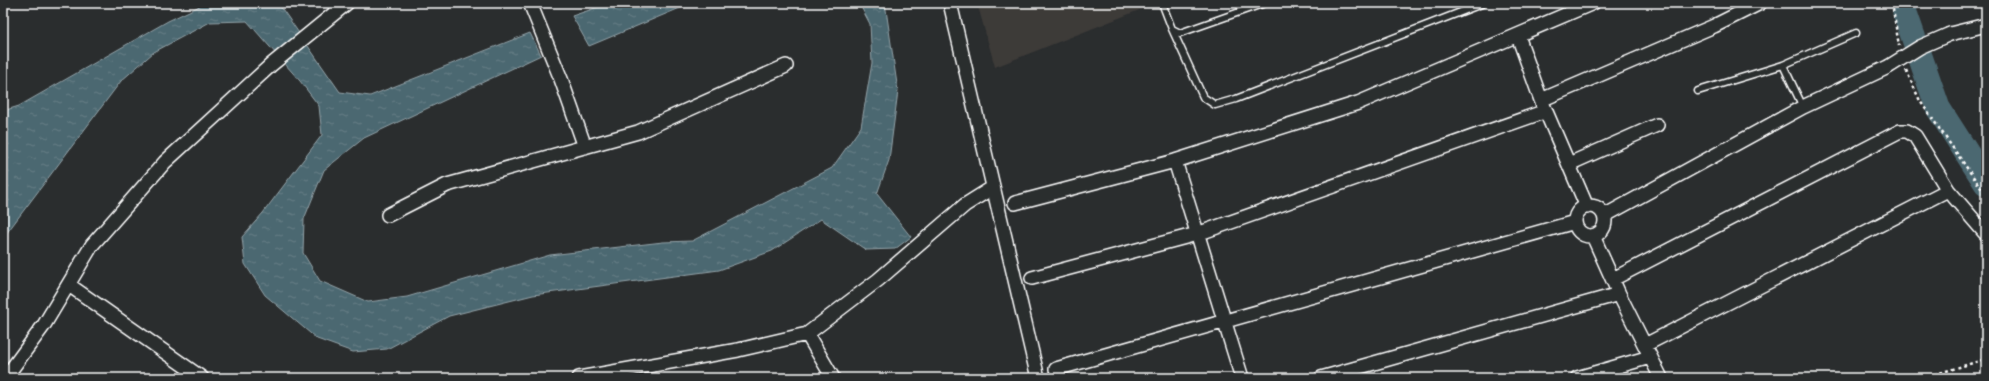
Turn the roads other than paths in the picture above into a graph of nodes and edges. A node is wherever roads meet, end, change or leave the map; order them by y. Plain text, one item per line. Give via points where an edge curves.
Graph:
1 (348, 3) edge
2 (530, 3) edge
3 (950, 3) edge
4 (1162, 3) edge
5 (1265, 3) edge
6 (1484, 3) edge
7 (1593, 3) edge
8 (1760, 3) edge
9 (1986, 25) edge
10 (1172, 29) junction
11 (1856, 33) dead end
12 (1518, 36) junction
13 (1783, 65) junction
14 (786, 66) dead end
15 (1698, 91) dead end
16 (1544, 106) junction
17 (1803, 107) junction
18 (1657, 125) dead end
19 (585, 147) junction
20 (1176, 161) junction
21 (1568, 164) junction
22 (992, 188) junction
23 (1948, 190) junction
24 (1015, 203) dead end
25 (1587, 207) junction
26 (388, 216) dead end
27 (1604, 216) junction
28 (1575, 222) junction
29 (1985, 233) edge
30 (1197, 234) junction
31 (1593, 236) junction
32 (1032, 278) dead end
33 (1613, 279) junction
34 (69, 285) junction
35 (1619, 294) junction
36 (1224, 322) junction
37 (807, 334) junction
38 (1648, 351) junction
39 (1056, 369) dead end
40 (5, 378) edge
41 (202, 378) edge
42 (579, 378) edge
43 (833, 378) edge
44 (1038, 378) edge
45 (1242, 378) edge
46 (1321, 378) edge
47 (1577, 378) edge
48 (1661, 378) edge

1 - 34 street via 271,65 165,162 92,245
2 - 19 street
3 - 22 street
4 - 10 lane
5 - 10 lane via 1180,32
6 - 10 lane via 1215,105 1203,97
7 - 12 street
8 - 16 street
9 - 17 street, bridge via 1950,34 1920,47 1888,67
11 - 13 lane
12 - 16 street
12 - 20 street via 1358,103
13 - 15 lane
13 - 17 lane
14 - 19 street via 638,132
16 - 21 street
16 - 30 street
17 - 27 street
18 - 21 street
19 - 26 street via 447,185
20 - 24 street
20 - 30 street
21 - 25 street
22 - 37 street via 965,205 878,280
22 - 44 street
23 - 29 street
23 - 33 street via 1915,136 1908,131 1900,131
23 - 38 street
25 - 27 street via 1597,208
25 - 28 street via 1578,212
27 - 31 street via 1602,230
28 - 31 street via 1579,232
28 - 36 street
30 - 32 street
30 - 36 street
31 - 33 street
33 - 35 street
34 - 40 street via 44,325
34 - 41 street
35 - 38 street
35 - 46 street
36 - 39 street
36 - 45 street
37 - 42 street via 738,350
37 - 43 street
38 - 47 street
38 - 48 street

